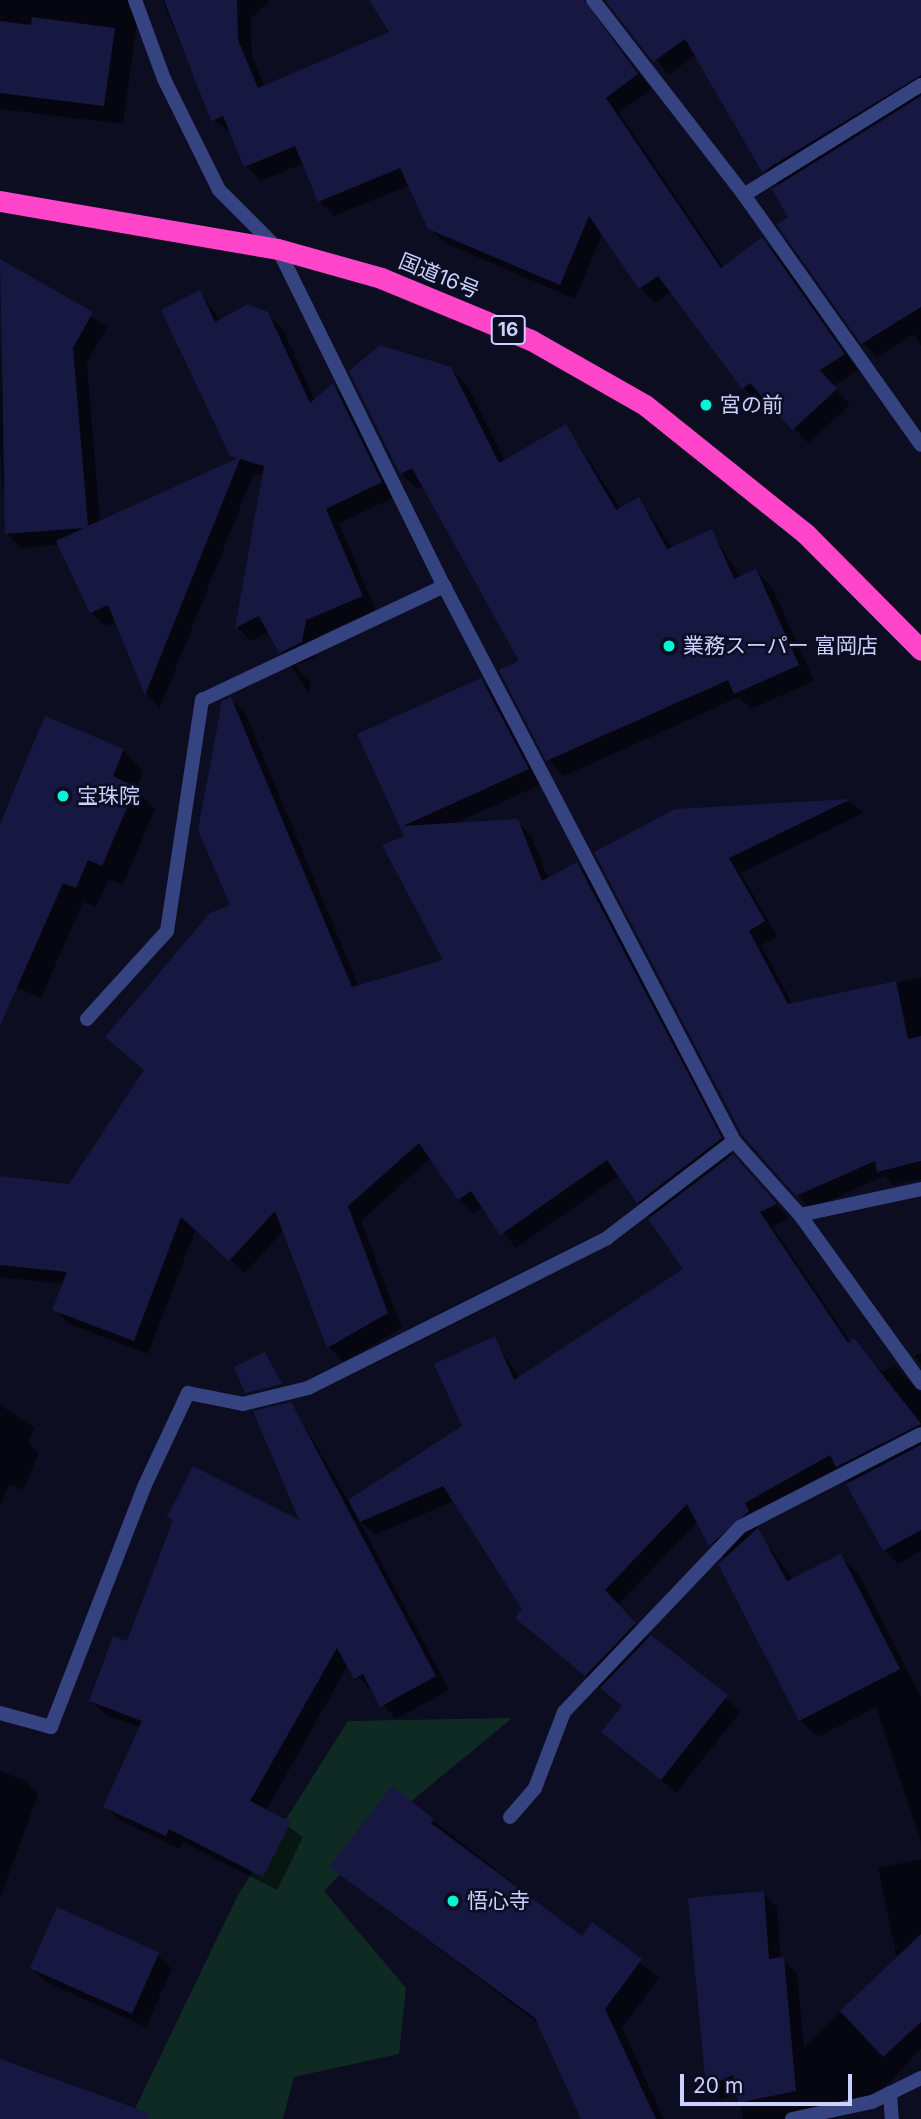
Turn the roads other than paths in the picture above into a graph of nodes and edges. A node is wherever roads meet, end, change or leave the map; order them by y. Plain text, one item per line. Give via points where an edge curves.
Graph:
1 (135, 0) edge
2 (593, 0) edge
3 (921, 85) edge
4 (744, 195) junction
5 (0, 201) edge
6 (278, 248) junction
7 (921, 444) edge
8 (443, 586) junction
9 (921, 650) edge
10 (87, 1019) dead end
11 (734, 1141) junction
12 (921, 1189) edge
13 (800, 1215) junction
14 (921, 1383) edge
15 (921, 1434) edge
16 (0, 1713) edge
17 (510, 1817) dead end
18 (921, 2078) edge
19 (890, 2093) junction
20 (792, 2119) edge
21 (892, 2119) edge

1 - 6 street via 164,79 219,190
2 - 4 street
3 - 4 street
4 - 7 street
5 - 6 highway, 国道16号 / 16
6 - 8 street
6 - 9 highway, 国道16号 / 16 via 381,278 531,340 645,405 806,534
8 - 10 street via 202,700 167,931
8 - 11 street
11 - 13 street
11 - 16 street via 607,1238 308,1388 243,1404 188,1393 144,1487 51,1727
12 - 13 street
13 - 14 street
15 - 17 street via 740,1527 564,1712 535,1788
18 - 19 street
19 - 20 street
19 - 21 street

